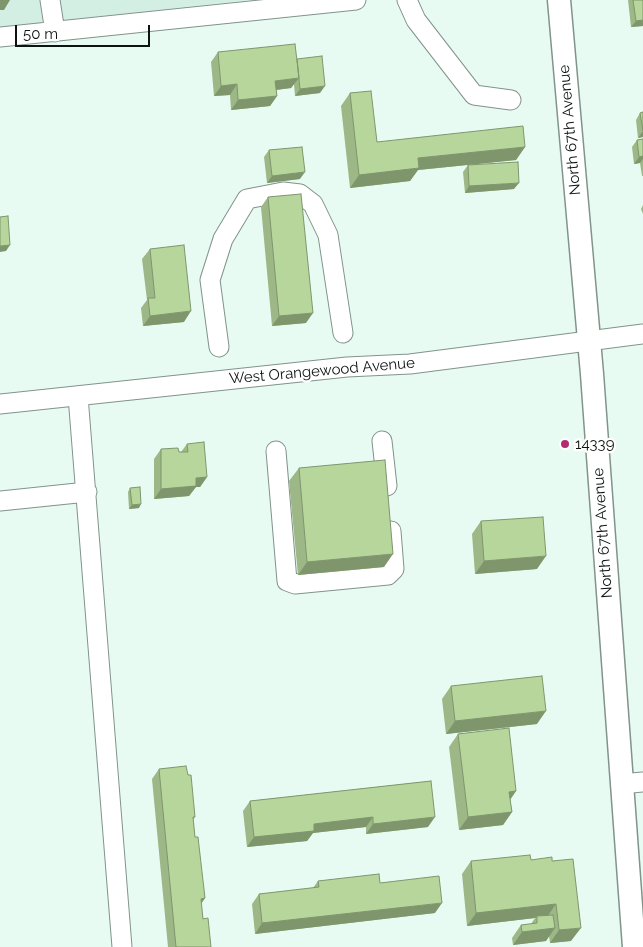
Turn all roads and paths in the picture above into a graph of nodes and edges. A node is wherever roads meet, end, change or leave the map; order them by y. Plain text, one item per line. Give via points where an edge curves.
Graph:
1 (50, 0) edge
2 (356, 0) edge
3 (407, 0) edge
4 (559, 0) edge
5 (312, 2) edge
6 (198, 8) edge
7 (55, 32) junction
8 (0, 38) edge
9 (511, 100) dead end
10 (343, 333) dead end
11 (643, 334) edge
12 (588, 343) junction
13 (219, 347) dead end
14 (78, 396) junction
15 (0, 404) edge
16 (382, 441) dead end
17 (276, 451) dead end
18 (87, 492) junction
19 (0, 501) edge
20 (632, 783) edge
21 (122, 947) edge
22 (634, 947) edge

1 - 7 street
2 - 5 street
3 - 9 street via 416,20 474,95
4 - 12 main road, North 67th Avenue
5 - 6 street
6 - 7 street
7 - 8 street
10 - 13 street via 328,235 313,204 300,194 283,192 247,199 223,239 210,280
11 - 12 street, West Orangewood Avenue
12 - 14 street, West Orangewood Avenue
12 - 20 main road, North 67th Avenue
14 - 15 street, West Orangewood Avenue
14 - 18 street
16 - 17 street via 394,569 388,575 295,584 287,581
18 - 19 street
18 - 21 street
20 - 22 main road, North 67th Avenue

